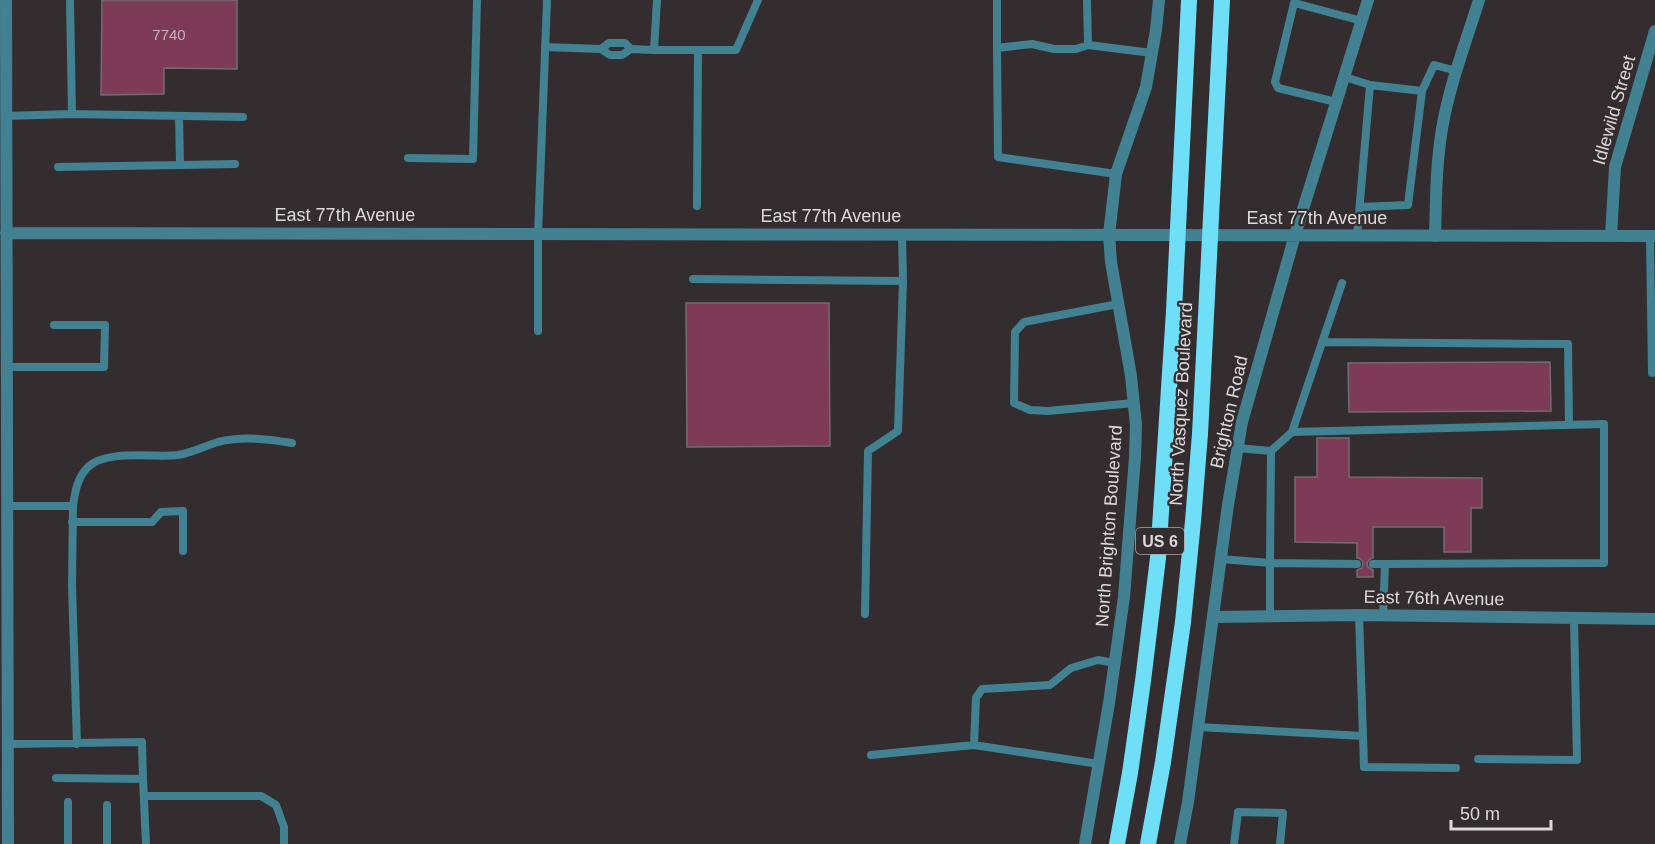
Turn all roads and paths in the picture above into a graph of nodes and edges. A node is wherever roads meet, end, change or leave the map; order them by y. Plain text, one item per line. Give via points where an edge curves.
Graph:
1 (6, 0) edge
2 (70, 0) edge
3 (477, 0) edge
4 (547, 0) edge
5 (657, 0) edge
6 (758, 0) edge
7 (997, 0) edge
8 (1087, 0) edge
9 (1159, 0) edge
10 (1189, 0) edge
11 (1222, 0) edge
12 (1368, 0) edge
13 (1479, 0) edge
14 (1362, 21) junction
15 (1655, 31) edge
16 (1088, 45) junction
17 (3, 47) edge
18 (545, 47) junction
19 (998, 48) junction
20 (601, 49) junction
21 (631, 49) junction
22 (698, 50) junction
23 (654, 51) junction
24 (1152, 53) junction
25 (1457, 71) junction
26 (1344, 77) junction
27 (1370, 85) junction
28 (1422, 91) junction
29 (3, 102) edge
30 (1336, 102) junction
31 (72, 114) junction
32 (5, 116) junction
33 (179, 116) junction
34 (243, 117) dead end
35 (3, 158) edge
36 (408, 158) dead end
37 (235, 164) dead end
38 (180, 165) junction
39 (58, 167) dead end
40 (1116, 174) junction
41 (697, 206) dead end
42 (1360, 207) junction
43 (3, 233) edge
44 (538, 234) junction
45 (902, 235) junction
46 (1109, 235) junction
47 (1177, 235) junction
48 (1210, 235) junction
49 (1295, 236) junction
50 (1357, 236) junction
51 (1434, 236) junction
52 (1611, 236) junction
53 (1652, 236) edge
54 (1653, 278) edge
55 (693, 279) dead end
56 (903, 281) junction
57 (1342, 283) dead end
58 (1118, 304) junction
59 (54, 325) dead end
60 (538, 331) dead end
61 (3, 332) edge
62 (1322, 342) junction
63 (7, 367) junction
64 (1652, 373) dead end
65 (1134, 403) junction
66 (1569, 425) junction
67 (1292, 432) junction
68 (292, 443) dead end
69 (1237, 448) junction
70 (1271, 451) junction
71 (4, 465) edge
72 (8, 506) junction
73 (72, 506) junction
74 (72, 522) junction
75 (183, 551) dead end
76 (1221, 559) junction
77 (1270, 563) junction
78 (1357, 564) dead end
79 (1373, 564) dead end
80 (1386, 564) junction
81 (865, 614) dead end
82 (1359, 615) junction
83 (1383, 615) junction
84 (1213, 616) junction
85 (1270, 616) junction
86 (1574, 618) junction
87 (1655, 619) edge
88 (1115, 663) junction
89 (1198, 727) junction
90 (1363, 736) junction
91 (8, 744) junction
92 (77, 744) junction
93 (974, 745) junction
94 (871, 755) dead end
95 (1478, 759) dead end
96 (1099, 764) junction
97 (4, 767) edge
98 (1456, 768) dead end
99 (56, 778) dead end
100 (143, 779) junction
101 (144, 796) junction
102 (68, 802) dead end
103 (107, 805) dead end
104 (8, 844) edge
105 (68, 844) edge
106 (107, 844) edge
107 (146, 844) edge
108 (284, 844) edge
109 (1084, 844) edge
110 (1117, 844) edge
111 (1148, 844) edge
112 (1180, 844) edge
113 (1234, 844) edge
114 (1280, 844) edge

1 - 17 street
2 - 31 lane
3 - 36 lane via 473,159
4 - 18 lane
5 - 23 lane
6 - 22 lane via 736,50
7 - 19 lane
8 - 16 lane
9 - 24 street, North Brighton Boulevard
10 - 47 highway, North Vasquez Boulevard / US 6
11 - 48 highway, North Vasquez Boulevard / US 6
12 - 14 street, Brighton Road
13 - 25 street
14 - 26 street, Brighton Road
14 - 30 lane via 1294,3 1275,82 1278,88
15 - 52 street, Idlewild Street via 1615,166
16 - 19 lane via 1076,49 1032,44
16 - 24 lane
17 - 29 street
18 - 20 lane
18 - 44 lane
19 - 40 lane via 998,158
20 - 21 lane via 610,55 622,55
20 - 21 lane via 609,43 625,43
21 - 23 lane
22 - 23 lane
22 - 41 lane
24 - 40 street, North Brighton Boulevard via 1146,87
25 - 28 lane via 1434,65
25 - 51 street via 1439,149
26 - 27 lane
26 - 30 street, Brighton Road
27 - 28 lane
27 - 42 lane
28 - 42 lane via 1408,205
29 - 32 street
30 - 49 street, Brighton Road
31 - 32 lane
31 - 33 lane
32 - 35 street
33 - 34 lane
33 - 38 lane
35 - 43 street
37 - 38 lane
38 - 39 lane
40 - 46 street, North Brighton Boulevard
42 - 50 lane
43 - 44 street, East 77th Avenue
43 - 61 street
44 - 45 street, East 77th Avenue
44 - 60 lane
45 - 46 street, East 77th Avenue
45 - 56 lane
46 - 47 street, East 77th Avenue
46 - 58 street, North Brighton Boulevard
47 - 48 street, East 77th Avenue
47 - 110 highway, North Vasquez Boulevard / US 6 via 1158,558
48 - 49 street, East 77th Avenue
48 - 111 highway, North Vasquez Boulevard / US 6 via 1193,521 1178,657
49 - 50 street, East 77th Avenue
49 - 69 street, Brighton Road
50 - 51 street, East 77th Avenue
51 - 52 street, East 77th Avenue
52 - 53 street, East 77th Avenue
53 - 54 lane
54 - 64 lane
55 - 56 lane
56 - 81 lane via 898,431 868,451
57 - 62 lane
58 - 65 street, North Brighton Boulevard
58 - 65 lane via 1024,322 1014,332 1014,403 1030,410 1048,411
59 - 63 lane via 105,325 104,367
61 - 63 street
62 - 66 lane via 1568,344
62 - 67 lane
63 - 71 street
65 - 88 street, North Brighton Boulevard via 1133,490
66 - 67 lane
66 - 80 lane via 1604,424 1604,563
67 - 70 lane
68 - 73 lane via 233,439 180,455 118,456 99,461 88,467 77,482
69 - 70 lane
69 - 76 street, Brighton Road
70 - 77 lane
71 - 72 street
72 - 73 lane
72 - 91 street
73 - 74 lane
74 - 75 lane via 152,522 161,512 183,511
74 - 92 lane
76 - 77 lane
76 - 84 street, Brighton Road
77 - 78 lane
77 - 85 lane
79 - 80 lane
80 - 83 lane
82 - 83 street, East 76th Avenue
82 - 85 street, East 76th Avenue
82 - 90 lane
83 - 86 street, East 76th Avenue
84 - 85 street, East 76th Avenue
84 - 89 street, Brighton Road
86 - 87 street, East 76th Avenue
86 - 95 lane via 1577,760
88 - 93 lane via 1098,660 1071,668 1050,685 982,688 976,698
88 - 96 street, North Brighton Boulevard
89 - 90 lane
89 - 112 street, Brighton Road
90 - 98 lane via 1364,767
91 - 92 lane
91 - 97 street
92 - 100 lane via 142,742
93 - 94 lane
93 - 96 lane
96 - 109 street, North Brighton Boulevard
97 - 104 street
99 - 100 lane
100 - 101 lane
101 - 107 lane
101 - 108 lane via 261,796 276,805 285,827
102 - 105 lane
103 - 106 lane
113 - 114 lane via 1238,812 1283,813

